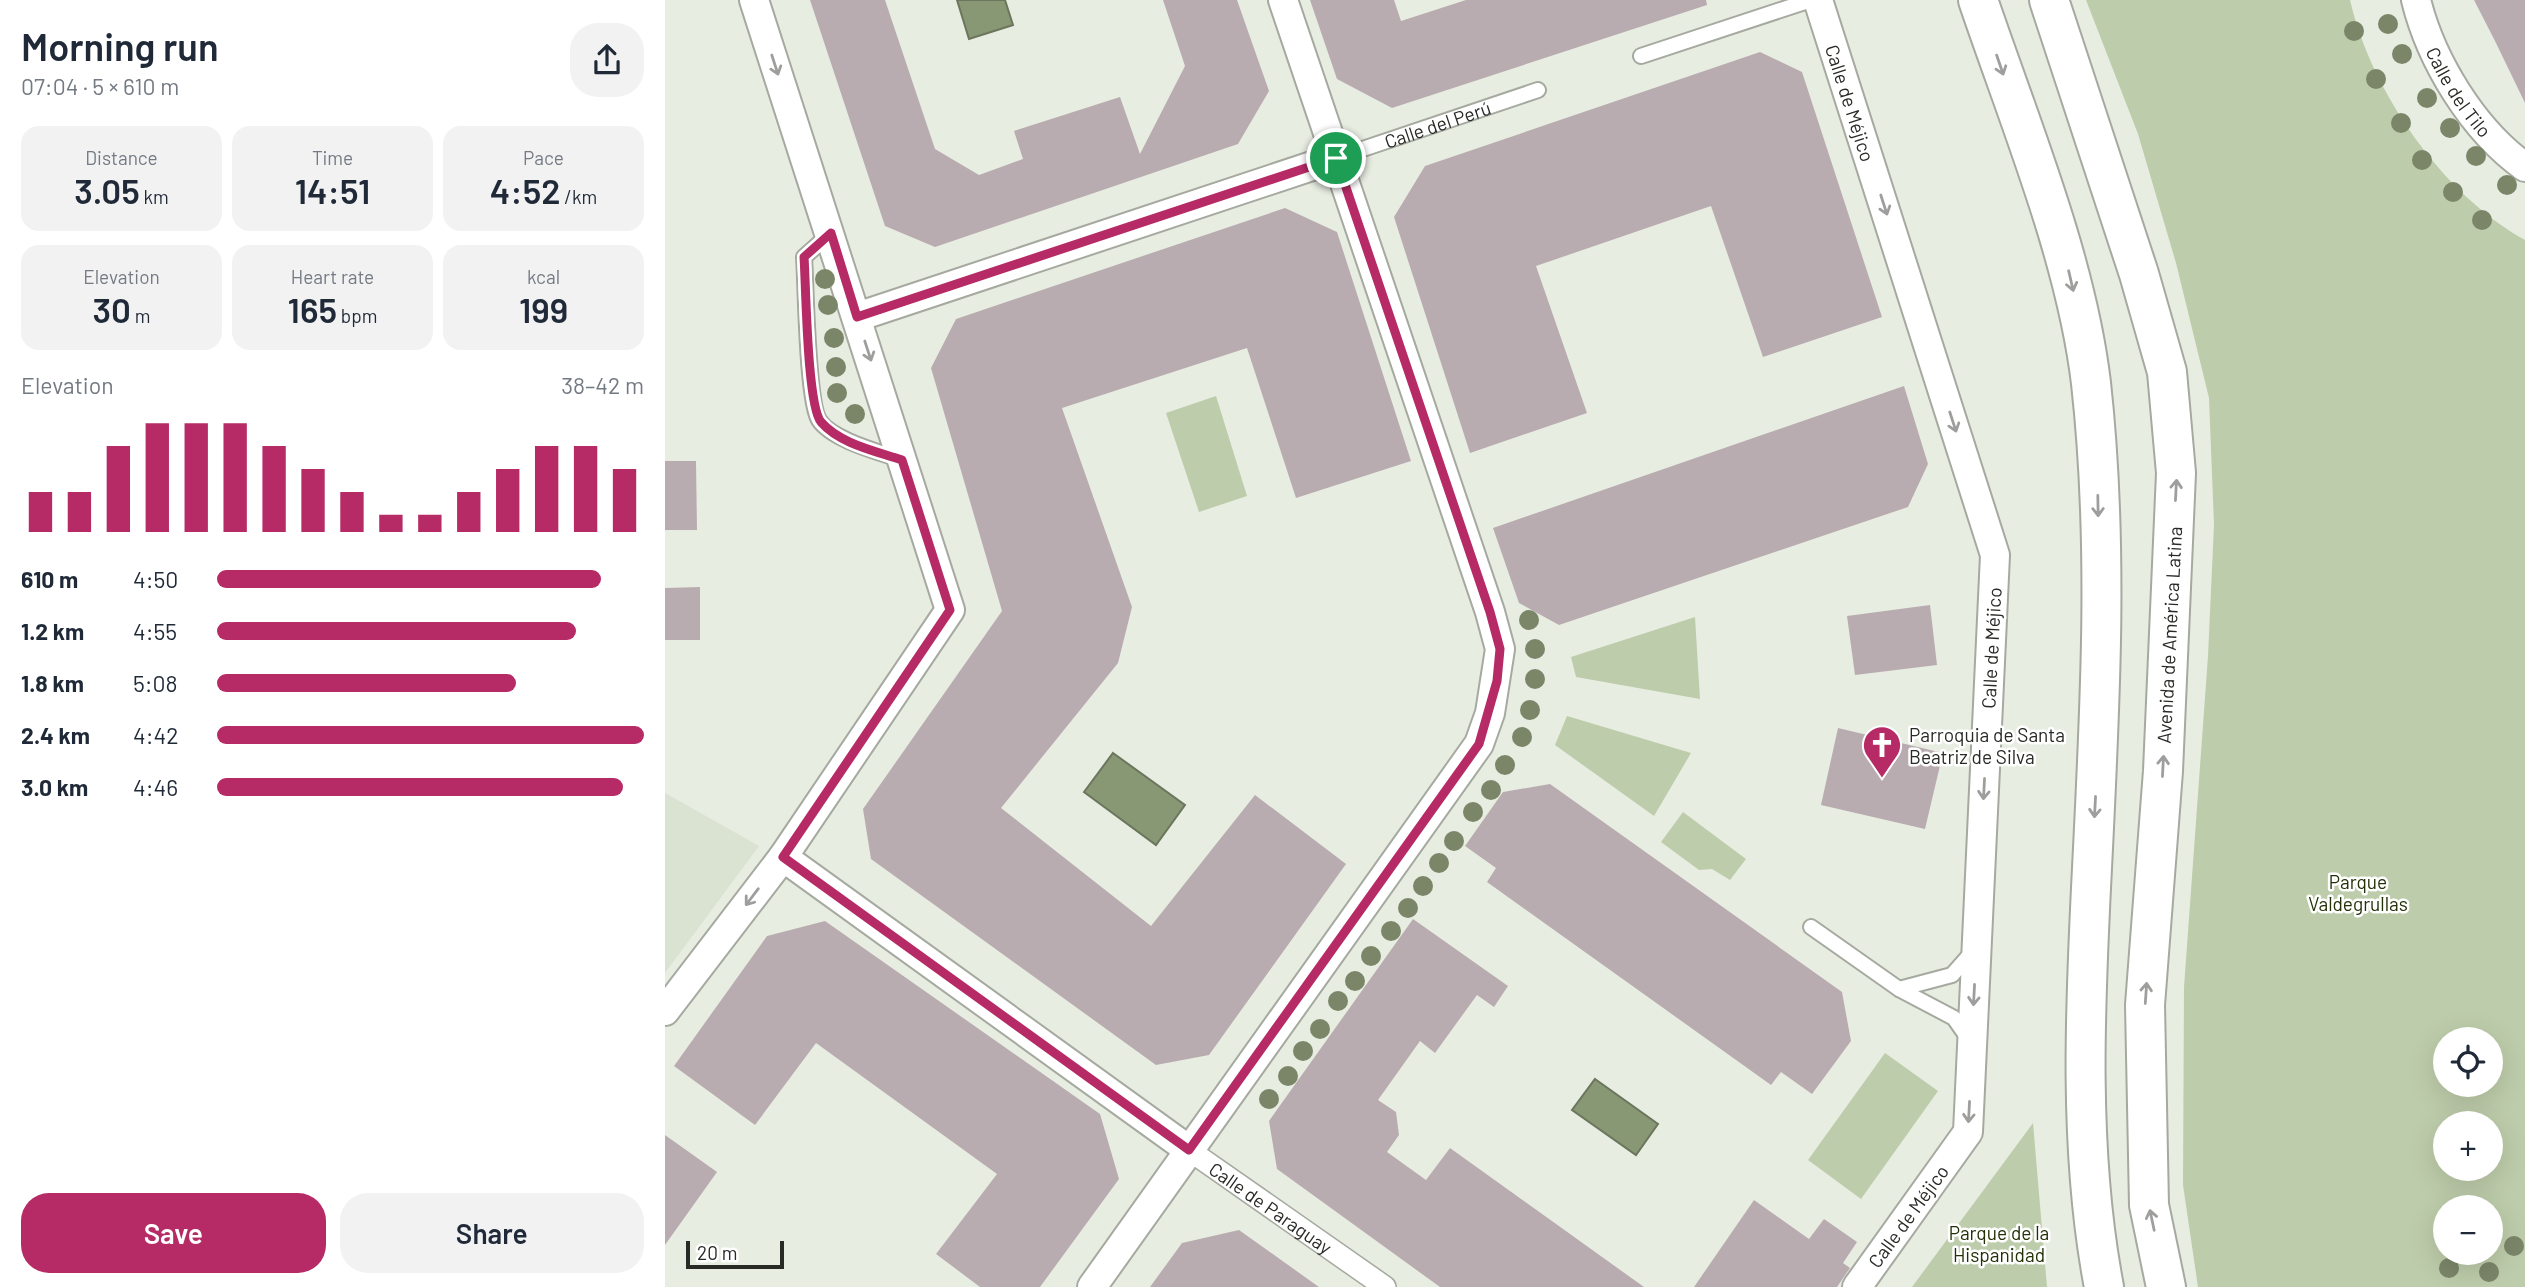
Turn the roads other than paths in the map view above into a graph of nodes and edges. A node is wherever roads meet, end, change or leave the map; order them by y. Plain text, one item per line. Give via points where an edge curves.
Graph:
1 (754, 0) edge
2 (1283, 0) edge
3 (1811, 0) edge
4 (1818, 0) edge
5 (1978, 0) edge
6 (2049, 0) edge
7 (2416, 0) edge
8 (1641, 56) dead end
9 (1538, 90) dead end
10 (1336, 158) junction
11 (2525, 167) edge
12 (831, 233) junction
13 (857, 317) junction
14 (902, 460) junction
15 (783, 857) junction
16 (1811, 927) dead end
17 (1977, 946) junction
18 (1899, 989) junction
19 (665, 1011) edge
20 (1972, 1044) junction
21 (1189, 1150) junction
22 (1092, 1287) edge
23 (1385, 1287) edge
24 (1857, 1287) edge
25 (2104, 1287) edge
26 (2166, 1287) edge

1 -> 12 street
2 - 10 street
3 - 8 lane
4 -> 17 street, Calle de Méjico via 1995,555
5 -> 25 main road via 2071,276 2091,381 2098,475 2101,685 2084,1021 2094,1236
26 -> 6 main road, Avenida de América Latina via 2149,1205 2145,1005 2163,771 2174,448 2167,372
7 - 11 street, Calle del Tilo via 2425,34 2461,98
9 - 10 lane, Calle del Perú
10 - 13 street, Calle del Perú
10 - 21 street via 1490,612 1500,649 1497,681 1479,744
12 - 13 street
12 - 14 lane via 804,257 813,397 819,420 841,438
13 -> 14 street
14 - 15 street via 950,610
15 -> 19 street
15 - 21 street, Calle de Paraguay
16 - 18 lane
17 - 18 lane via 1952,975
17 -> 20 street, Calle de Méjico
18 - 20 lane via 1954,1018
20 -> 24 street, Calle de Méjico via 1968,1132
21 - 22 street
21 - 23 street, Calle de Paraguay

